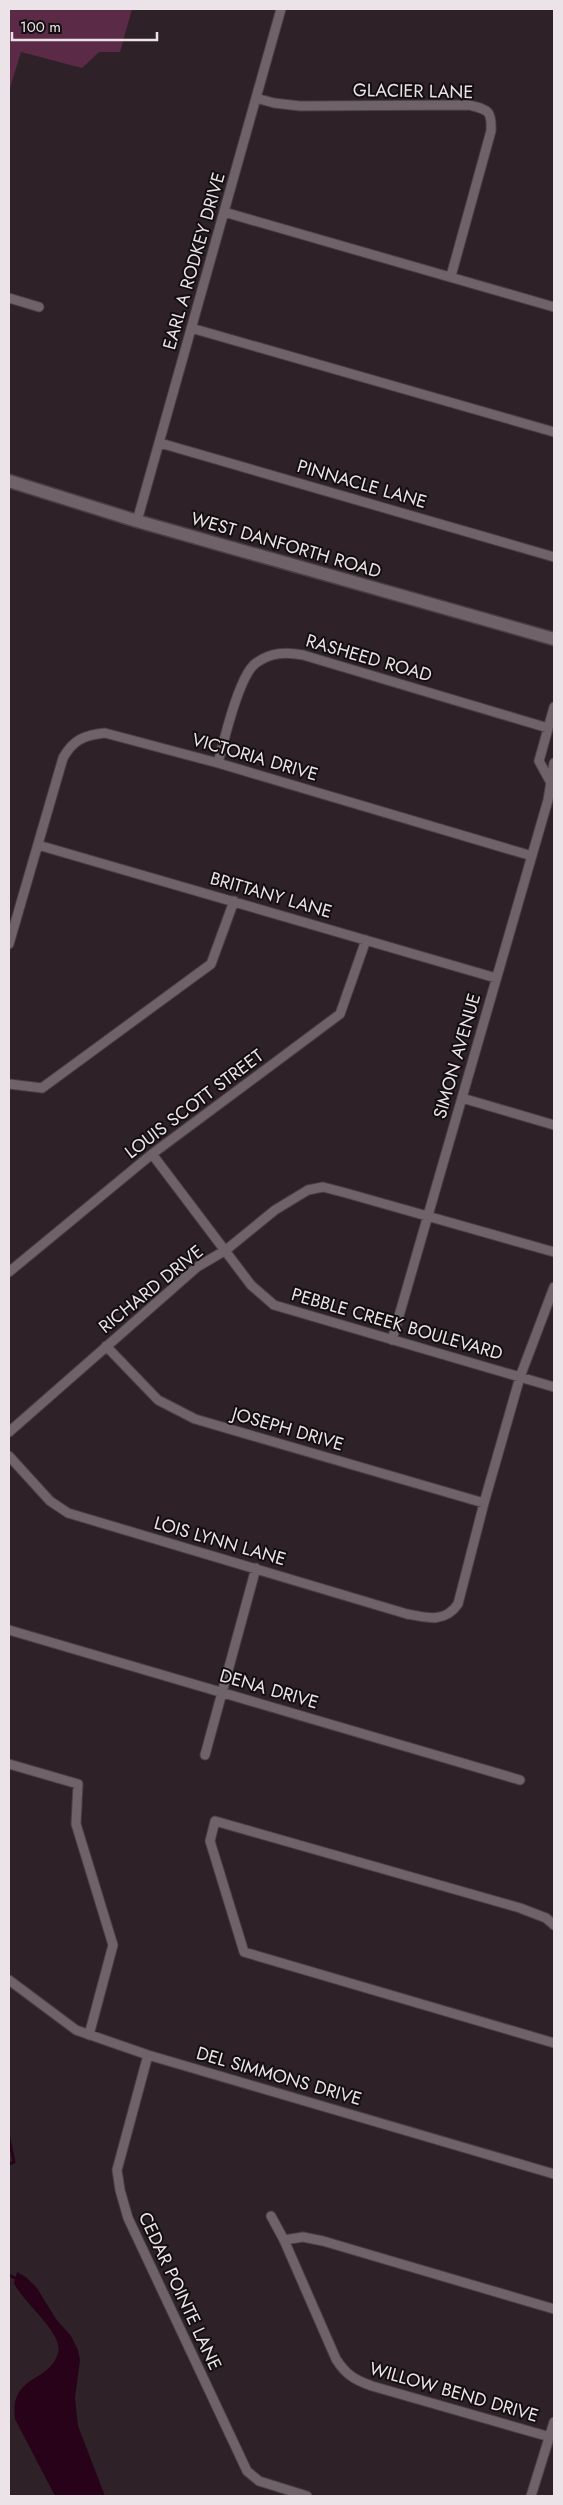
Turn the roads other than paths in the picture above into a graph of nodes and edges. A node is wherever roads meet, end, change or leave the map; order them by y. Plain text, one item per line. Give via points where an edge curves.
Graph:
1 (281, 9) edge
2 (256, 98) junction
3 (224, 212) junction
4 (450, 276) junction
5 (9, 298) edge
6 (554, 306) edge
7 (39, 307) dead end
8 (191, 328) junction
9 (554, 432) edge
10 (160, 443) junction
11 (9, 481) edge
12 (137, 521) junction
13 (554, 557) edge
14 (554, 639) edge
15 (554, 707) edge
16 (548, 728) junction
17 (218, 763) junction
18 (554, 763) edge
19 (550, 781) junction
20 (38, 845) junction
21 (532, 856) junction
22 (234, 901) junction
23 (366, 940) junction
24 (9, 944) edge
25 (496, 978) junction
26 (9, 1084) edge
27 (462, 1098) junction
28 (554, 1125) edge
29 (152, 1154) junction
30 (428, 1215) junction
31 (226, 1250) junction
32 (554, 1252) edge
33 (9, 1272) edge
34 (554, 1287) edge
35 (392, 1340) junction
36 (106, 1346) junction
37 (520, 1377) junction
38 (554, 1387) edge
39 (9, 1432) edge
40 (9, 1456) edge
41 (484, 1503) junction
42 (256, 1568) junction
43 (9, 1630) edge
44 (223, 1692) junction
45 (205, 1754) dead end
46 (9, 1764) edge
47 (520, 1780) dead end
48 (554, 1925) edge
49 (9, 1980) edge
50 (89, 2035) junction
51 (554, 2041) edge
52 (148, 2055) junction
53 (554, 2174) edge
54 (271, 2216) dead end
55 (284, 2240) junction
56 (554, 2309) edge
57 (554, 2422) edge
58 (550, 2437) junction
59 (307, 2496) edge
60 (532, 2496) edge

1 - 2 street, EARL A RODKEY DRIVE
2 - 3 street, EARL A RODKEY DRIVE
2 - 4 street, GLACIER LANE via 300,106 469,105 488,112 492,117 491,131
3 - 4 street
3 - 8 street, EARL A RODKEY DRIVE
4 - 6 street
5 - 7 street
8 - 9 street
8 - 10 street, EARL A RODKEY DRIVE
10 - 12 street, EARL A RODKEY DRIVE
10 - 13 street, PINNACLE LANE
11 - 12 main road, WEST DANFORTH ROAD
12 - 14 main road, WEST DANFORTH ROAD
15 - 16 street
16 - 17 street, RASHEED ROAD via 286,652 254,664 243,683
16 - 19 street via 539,761
17 - 20 street, VICTORIA DRIVE via 105,733 77,739 62,758
17 - 21 street, VICTORIA DRIVE
18 - 19 street, SIMON AVENUE
19 - 21 street, SIMON AVENUE
20 - 22 street, BRITTANY LANE
20 - 24 street, VICTORIA DRIVE
21 - 25 street, SIMON AVENUE
22 - 23 street, BRITTANY LANE
22 - 26 street via 211,964 42,1088
23 - 25 street, BRITTANY LANE
23 - 29 street, LOUIS SCOTT STREET via 340,1014
25 - 27 street, SIMON AVENUE
27 - 28 street
27 - 30 street, SIMON AVENUE
29 - 31 street, PEBBLE CREEK BOULEVARD
29 - 33 street, LOUIS SCOTT STREET
30 - 31 street, RICHARD DRIVE via 323,1187 295,1197
30 - 32 street
30 - 35 street, SIMON AVENUE
31 - 35 street, PEBBLE CREEK BOULEVARD via 251,1285 274,1305
31 - 36 street, RICHARD DRIVE via 197,1267
34 - 37 street
35 - 37 street, PEBBLE CREEK BOULEVARD
36 - 39 street, RICHARD DRIVE
36 - 41 street, JOSEPH DRIVE via 158,1400 195,1419
37 - 38 street, PEBBLE CREEK BOULEVARD
37 - 41 street
40 - 42 street, LOIS LYNN LANE via 50,1501 68,1513
41 - 42 street, LOIS LYNN LANE via 458,1604 443,1618 407,1614
42 - 44 street
43 - 44 street, DENA DRIVE
44 - 45 street
44 - 47 street, DENA DRIVE
46 - 50 street via 78,1784 76,1824 113,1945
48 - 51 street via 546,1918 520,1908 215,1821 210,1841 244,1952
49 - 50 street, DEL SIMMONS DRIVE via 64,2023
50 - 52 street, DEL SIMMONS DRIVE
52 - 53 street, DEL SIMMONS DRIVE
52 - 59 street, CEDAR POINTE LANE via 117,2170 128,2218 247,2471 259,2481
54 - 55 street, WILLOW BEND DRIVE
55 - 56 street via 304,2237
55 - 58 street, WILLOW BEND DRIVE via 344,2372 354,2379
57 - 58 street
58 - 60 street

